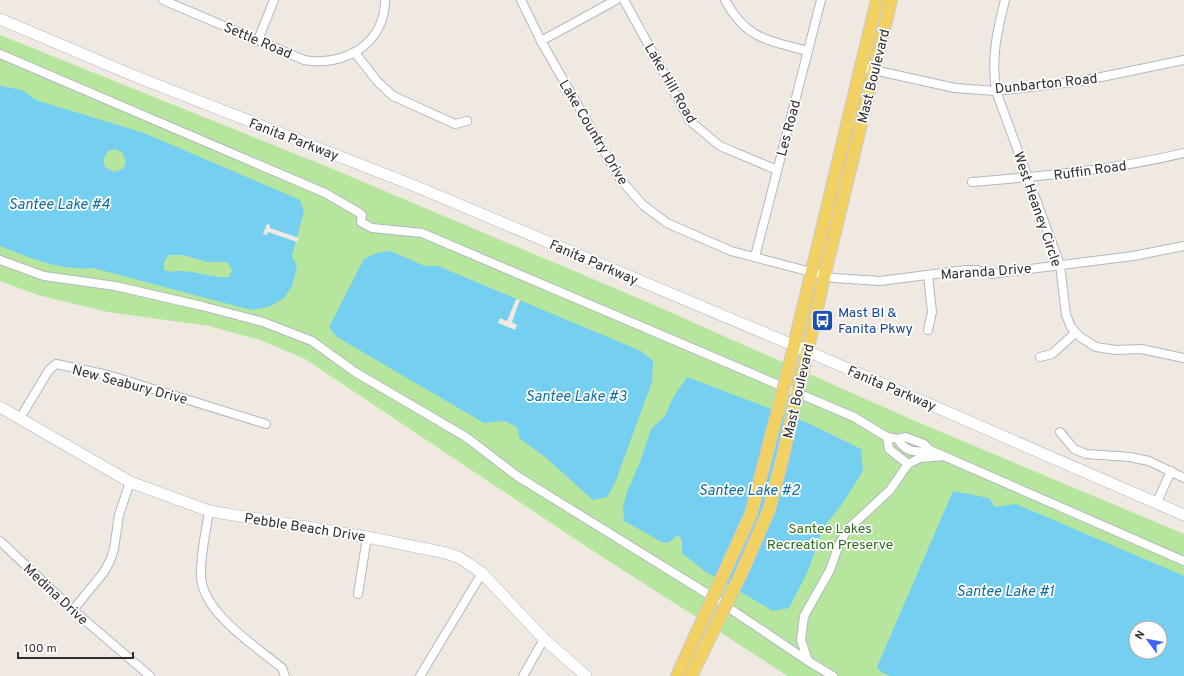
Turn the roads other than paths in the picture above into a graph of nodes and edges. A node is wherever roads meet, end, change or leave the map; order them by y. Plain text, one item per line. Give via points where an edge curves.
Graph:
1 (274, 0) edge
2 (385, 0) edge
3 (521, 0) edge
4 (616, 0) edge
5 (624, 0) edge
6 (725, 0) edge
7 (821, 0) edge
8 (877, 0) edge
9 (891, 0) edge
10 (1005, 0) edge
11 (167, 1) edge
12 (0, 18) edge
13 (258, 40) junction
14 (541, 41) junction
15 (808, 51) junction
16 (355, 53) junction
17 (0, 54) edge
18 (1184, 60) edge
19 (860, 66) junction
20 (874, 70) junction
21 (996, 91) junction
22 (467, 121) dead end
23 (1184, 153) edge
24 (777, 170) junction
25 (1028, 178) junction
26 (972, 182) dead end
27 (1184, 246) edge
28 (755, 257) junction
29 (0, 260) edge
30 (1060, 265) junction
31 (810, 274) junction
32 (928, 275) junction
33 (824, 277) junction
34 (928, 330) dead end
35 (1075, 333) junction
36 (793, 346) junction
37 (807, 351) junction
38 (1040, 357) dead end
39 (1184, 358) edge
40 (0, 407) edge
41 (20, 418) junction
42 (266, 424) dead end
43 (1060, 432) dead end
44 (887, 437) junction
45 (947, 456) junction
46 (908, 464) junction
47 (1171, 471) junction
48 (1184, 478) edge
49 (130, 482) junction
50 (1158, 502) junction
51 (209, 511) junction
52 (1184, 515) edge
53 (367, 537) junction
54 (0, 541) edge
55 (1184, 561) edge
56 (482, 573) junction
57 (358, 594) dead end
58 (73, 610) junction
59 (544, 640) junction
60 (808, 661) junction
61 (150, 676) edge
62 (285, 676) edge
63 (420, 676) edge
64 (523, 676) edge
65 (586, 676) edge
66 (677, 676) edge
67 (691, 676) edge
68 (833, 676) edge

1 - 13 street
2 - 16 street, Settle Road via 384,14 377,32 370,42
3 - 14 street, Lake Country Drive
4 - 14 street
5 - 24 street, Lake Hill Road via 690,121 720,146
6 - 15 street via 732,13 754,35
7 - 15 street, Les Road
8 - 19 main road, Mast Boulevard
9 - 20 main road, Mast Boulevard
10 - 21 street, West Heaney Circle via 994,47
11 - 13 street, Settle Road
12 - 36 street, Fanita Parkway via 137,77 415,186
13 - 16 street, Settle Road via 312,61 334,60
14 - 28 street, Lake Country Drive via 611,165 635,197 656,216 674,227 731,251
15 - 24 street, Les Road
16 - 22 street via 377,81 393,96 455,124
17 - 44 street via 325,193 358,212 362,215 362,222 372,228 422,233 854,417
18 - 21 street, Dunbarton Road via 1082,81
19 - 20 street, Dunbarton Road
19 - 31 main road, Mast Boulevard
20 - 21 street, Dunbarton Road via 955,88
20 - 33 main road, Mast Boulevard
21 - 25 street, West Heaney Circle
23 - 25 street, Ruffin Road via 1088,172
24 - 28 street, Les Road
25 - 26 street, Ruffin Road
25 - 30 street, West Heaney Circle
27 - 30 street, Maranda Drive via 1132,256
28 - 31 street, Lake Country Drive
29 - 60 street via 44,276 115,286 210,308 263,322 312,341 356,372 466,437 517,476 711,596
30 - 32 street, Maranda Drive via 991,274 966,270
30 - 35 street, West Heaney Circle via 1066,315
31 - 33 street, Maranda Drive
31 - 36 main road, Mast Boulevard
32 - 33 street, Maranda Drive via 880,281
32 - 34 street via 932,312
33 - 37 main road, Mast Boulevard
35 - 38 street via 1052,354
35 - 39 street, West Heaney Circle via 1096,347 1116,350 1141,349
36 - 37 street, Fanita Parkway
36 - 66 main road, Mast Boulevard, bridge via 751,514
37 - 50 street, Fanita Parkway
37 - 67 main road, Mast Boulevard, bridge via 769,510 742,574
40 - 41 street, Pebble Beach Drive
41 - 42 street, New Seabury Drive via 49,370 56,364 108,375
41 - 49 street, Pebble Beach Drive
43 - 47 street via 1074,449 1086,454 1130,457 1149,461
44 - 45 street via 905,437
44 - 46 street via 889,449
45 - 46 street via 920,458
45 - 55 street
46 - 60 street via 890,490 848,530 838,547 830,570 804,616 801,640
47 - 48 street
47 - 50 street
49 - 51 street, Pebble Beach Drive
49 - 58 street via 119,516 110,561
50 - 52 street, Fanita Parkway
51 - 53 street, Pebble Beach Drive
51 - 62 street via 201,567 201,581 205,594 218,614 282,668
53 - 56 street, Pebble Beach Drive via 446,553 460,558
53 - 57 street
54 - 58 street, Medina Drive
56 - 59 street, Pebble Beach Drive
56 - 63 street
58 - 61 street, Medina Drive
59 - 64 street
59 - 65 street, Pebble Beach Drive
60 - 68 street

